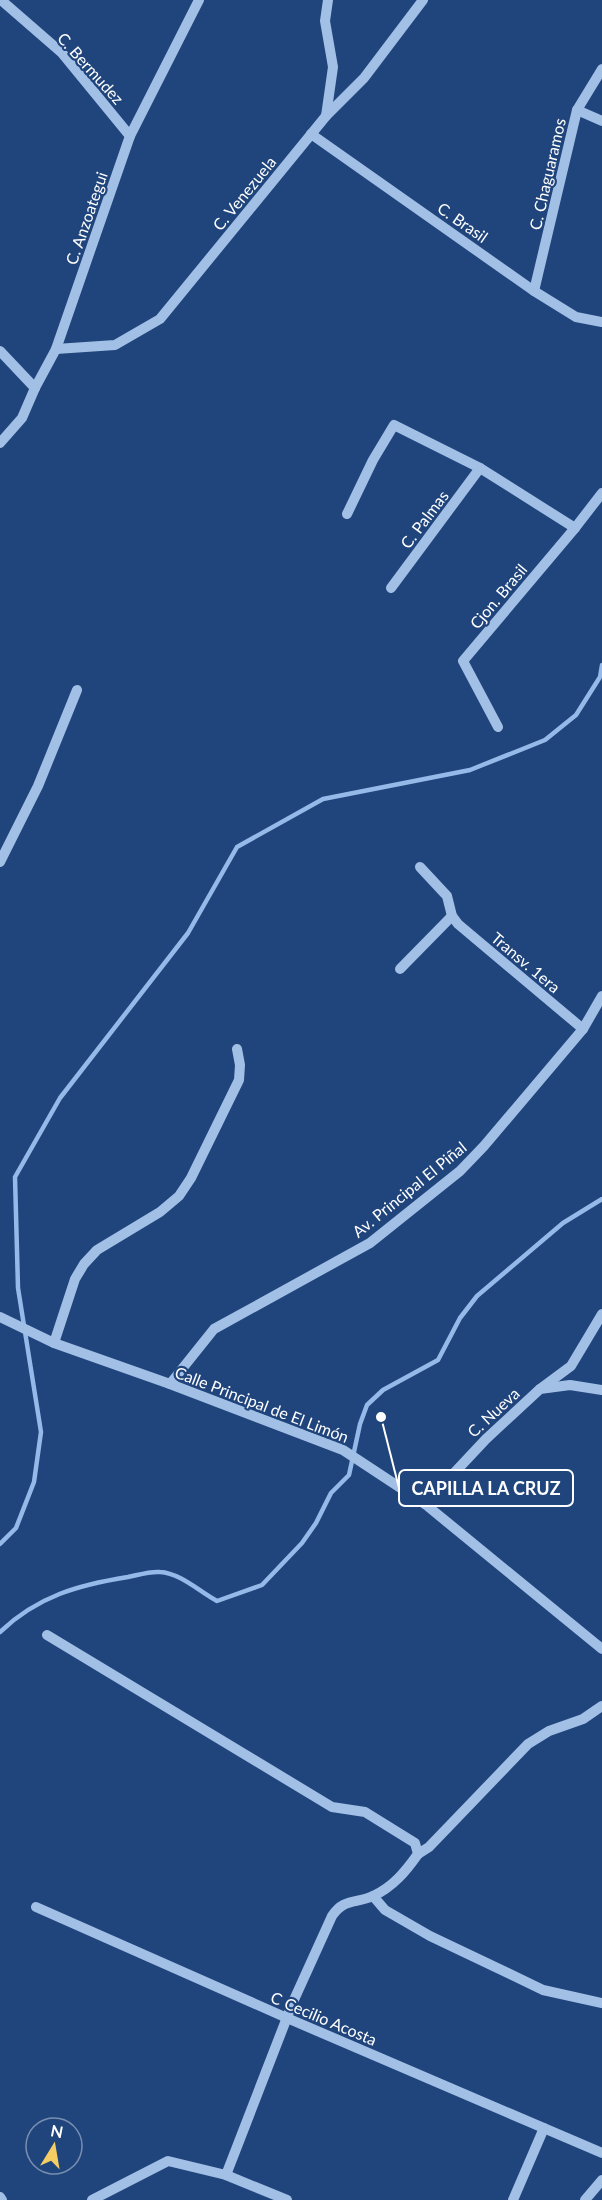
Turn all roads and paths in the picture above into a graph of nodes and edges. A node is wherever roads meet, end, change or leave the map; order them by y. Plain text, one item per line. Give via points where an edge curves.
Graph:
1 (1, 0) edge
2 (199, 0) edge
3 (328, 0) edge
4 (423, 0) edge
5 (602, 69) edge
6 (578, 110) junction
7 (326, 116) junction
8 (602, 121) edge
9 (311, 135) junction
10 (130, 136) junction
11 (534, 291) junction
12 (602, 322) edge
13 (56, 349) junction
14 (0, 351) edge
15 (35, 388) junction
16 (0, 442) edge
17 (480, 468) junction
18 (602, 493) edge
19 (347, 514) dead end
20 (575, 528) junction
21 (391, 588) dead end
22 (77, 690) dead end
23 (498, 727) dead end
24 (0, 862) edge
25 (420, 867) dead end
26 (452, 916) junction
27 (400, 969) dead end
28 (602, 996) edge
29 (583, 1029) junction
30 (237, 1049) dead end
31 (602, 1314) edge
32 (0, 1317) edge
33 (54, 1343) junction
34 (170, 1384) junction
35 (540, 1389) junction
36 (602, 1390) edge
37 (425, 1504) junction
38 (47, 1635) dead end
39 (602, 1649) edge
40 (602, 1706) edge
41 (418, 1854) junction
42 (373, 1896) junction
43 (36, 1907) dead end
44 (602, 2003) edge
45 (286, 2018) junction
46 (544, 2128) junction
47 (602, 2153) edge
48 (226, 2175) junction
49 (602, 2180) edge
50 (92, 2200) edge
51 (287, 2200) edge
52 (513, 2200) edge
53 (585, 2200) edge

1 - 10 street, C. Bermudez via 62,53
2 - 10 street, C. Anzoategui
3 - 7 street via 325,21 333,67
4 - 7 street, C. Venezuela via 364,78
5 - 6 street, C. Chaguaramos
6 - 8 street
6 - 11 street, C. Chaguaramos
7 - 9 street, C. Venezuela
9 - 11 street, C. Brasil
9 - 13 street, C. Venezuela via 160,319 115,345
10 - 13 street, C. Anzoategui
11 - 12 street, C. Brasil via 576,317
13 - 15 street, C. Anzoategui
14 - 15 street
15 - 16 street, C. Anzoategui via 22,418
17 - 19 street via 394,425
17 - 20 street
17 - 21 street, C. Palmas
18 - 20 street, Cjon. Brasil
20 - 23 street, Cjon. Brasil via 462,661
22 - 24 street via 38,786
25 - 26 street via 447,896
26 - 27 street
26 - 29 street, Transv. 1era
28 - 29 street, Av. Principal El Piñal
29 - 34 street, Av. Principal El Piñal via 459,1171 370,1244 214,1329
30 - 33 street via 239,1080 191,1178 179,1196 160,1212 97,1250 84,1264 75,1279
31 - 35 street via 571,1366
32 - 33 street, Calle Principal de El Limón
33 - 34 street, Calle Principal de El Limón
34 - 37 street, Calle Principal de El Limón via 344,1450
35 - 36 street, C. Nueva via 570,1385
35 - 37 street, C. Nueva
37 - 39 street, Calle Principal de El Limón
38 - 41 street via 332,1807 377,1818 415,1843
40 - 41 street via 584,1719 549,1731 528,1744
41 - 42 street via 391,1886
42 - 44 street via 385,1910 512,1976 543,1990
42 - 45 street via 338,1907
43 - 45 street, C Cecilio Acosta
45 - 46 street, C Cecilio Acosta
45 - 48 street
46 - 47 street, C Cecilio Acosta
46 - 52 street
48 - 50 street via 168,2161
48 - 51 street
49 - 53 street

